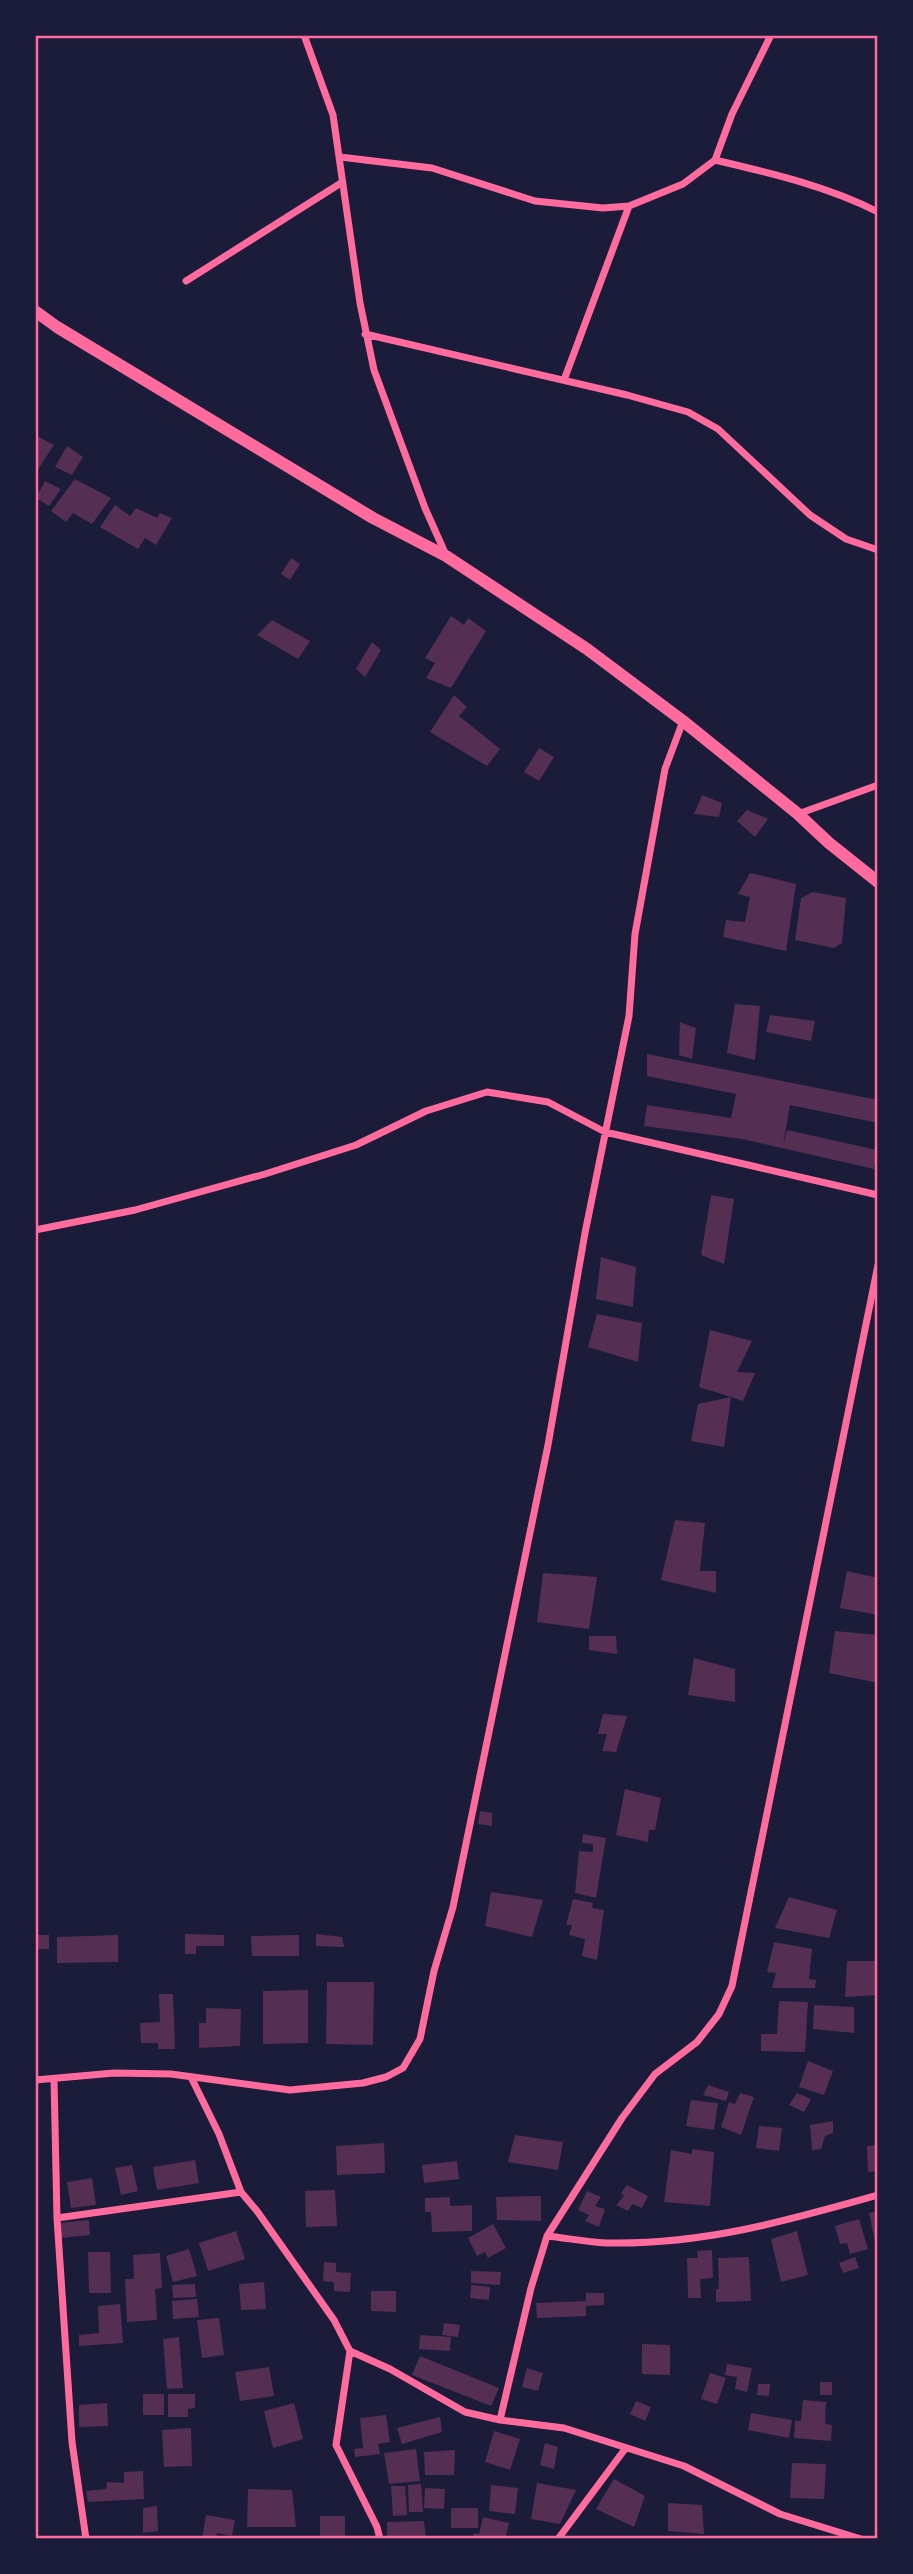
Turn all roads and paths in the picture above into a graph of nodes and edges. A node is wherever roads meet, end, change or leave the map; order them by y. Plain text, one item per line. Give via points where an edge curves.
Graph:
1 (304, 35) edge
2 (771, 35) edge
3 (340, 157) junction
4 (715, 160) junction
5 (341, 183) junction
6 (629, 206) junction
7 (878, 212) edge
8 (186, 281) dead end
9 (35, 311) edge
10 (365, 334) junction
11 (564, 380) junction
12 (878, 550) edge
13 (446, 556) junction
14 (683, 722) junction
15 (878, 785) edge
16 (798, 814) junction
17 (878, 882) edge
18 (605, 1132) junction
19 (878, 1195) edge
20 (35, 1230) edge
21 (878, 1265) edge
22 (191, 2077) junction
23 (54, 2079) junction
24 (35, 2080) edge
25 (241, 2192) junction
26 (878, 2195) edge
27 (57, 2218) junction
28 (547, 2236) junction
29 (350, 2351) junction
30 (500, 2420) junction
31 (625, 2449) junction
32 (86, 2539) edge
33 (380, 2539) edge
34 (558, 2539) edge
35 (861, 2539) edge

1 - 3 street via 333,115
2 - 4 street
3 - 5 street
3 - 6 street via 432,168 535,201
4 - 6 street via 683,184
4 - 7 street via 785,177
5 - 8 street
5 - 10 street
6 - 11 street
9 - 13 street via 373,518
10 - 11 street
10 - 13 street via 374,370
11 - 12 street via 702,419 810,515 846,539
13 - 14 street via 587,649
14 - 16 street
14 - 18 street via 665,769 635,934 629,1016
15 - 16 street
16 - 17 street
18 - 19 street
18 - 20 street via 548,1102 487,1093 426,1111 356,1145 265,1174 135,1210
18 - 22 street via 508,1645 420,2039 403,2068 363,2083 290,2090
21 - 28 street via 732,1986 719,2014 697,2042 655,2074 622,2118
22 - 23 street via 114,2073
22 - 25 street
23 - 24 street
23 - 27 street
25 - 27 street
25 - 29 street via 334,2320
26 - 28 street via 715,2236 602,2243
27 - 32 street via 72,2442
28 - 30 street
29 - 30 street via 465,2412
29 - 33 street via 336,2445
30 - 31 street via 564,2428
31 - 34 street
31 - 35 street via 684,2466 780,2514

